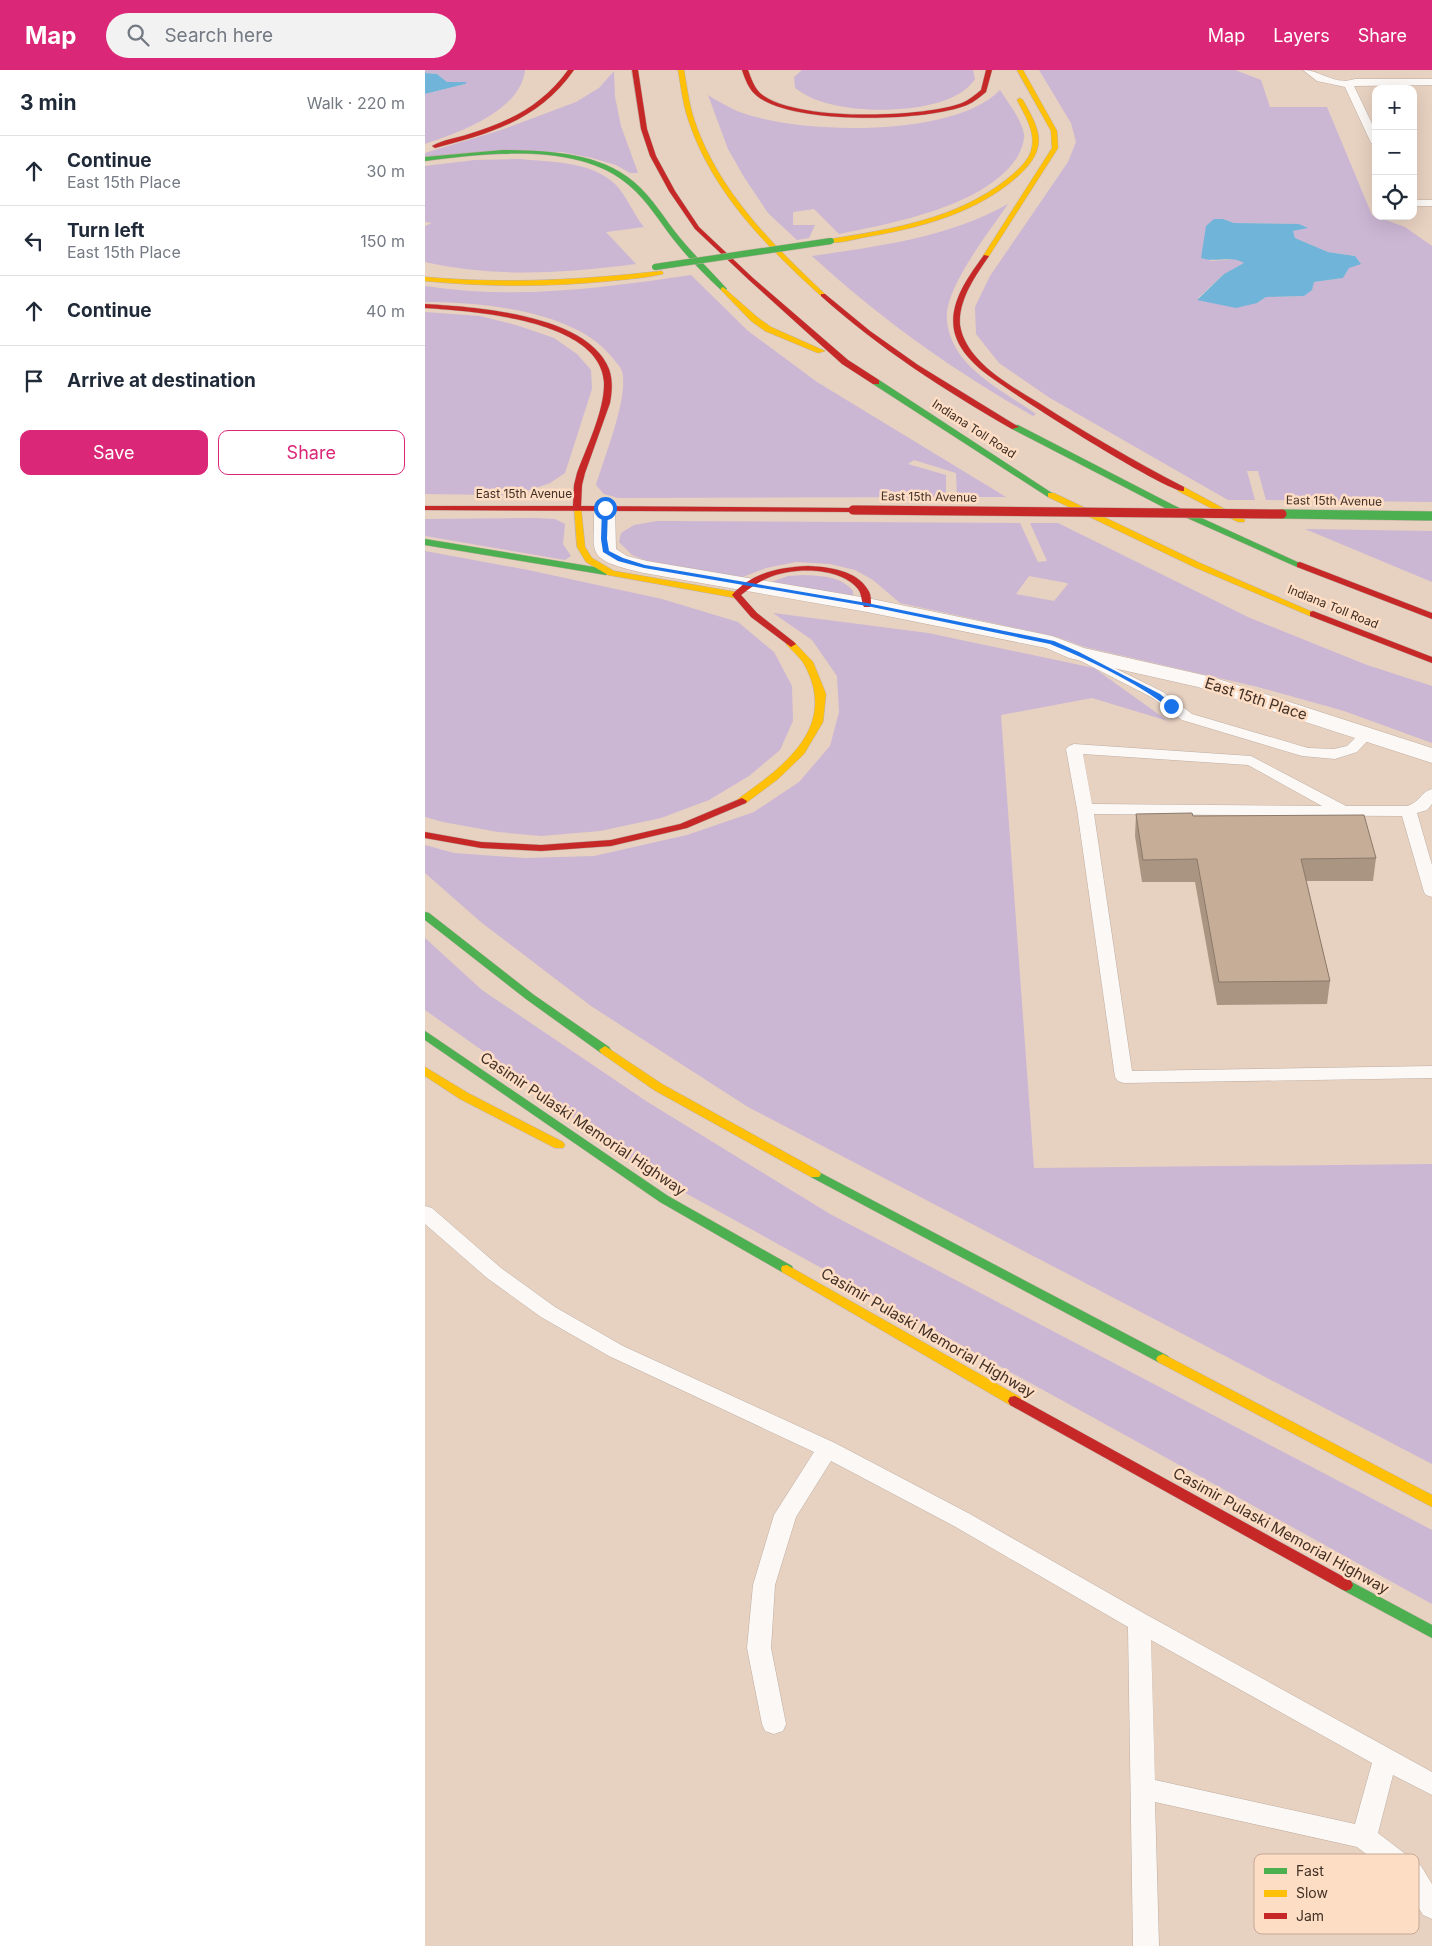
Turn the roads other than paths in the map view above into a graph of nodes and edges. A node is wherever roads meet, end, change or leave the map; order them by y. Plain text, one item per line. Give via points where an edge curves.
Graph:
1 (571, 70) edge
2 (635, 70) edge
3 (681, 70) edge
4 (745, 70) edge
5 (989, 70) edge
6 (1020, 70) edge
7 (1307, 70) edge
8 (1432, 82) edge
9 (1349, 85) junction
10 (1014, 88) dead end
11 (1372, 134) edge
12 (425, 150) edge
13 (425, 159) edge
14 (1045, 166) junction
15 (1417, 203) edge
16 (1432, 203) edge
17 (833, 244) junction
18 (658, 270) junction
19 (425, 271) edge
20 (425, 279) edge
21 (425, 306) edge
22 (845, 362) junction
23 (425, 508) edge
24 (577, 508) junction
25 (605, 508) junction
26 (1432, 516) edge
27 (1254, 526) dead end
28 (425, 542) edge
29 (611, 573) junction
30 (1393, 588) dead end
31 (742, 590) junction
32 (1432, 610) edge
33 (1432, 616) edge
34 (1077, 653) junction
35 (1432, 660) edge
36 (1366, 735) junction
37 (1432, 756) edge
38 (1432, 794) edge
39 (1085, 809) junction
40 (1344, 811) junction
41 (1408, 812) junction
42 (425, 835) edge
43 (1432, 892) edge
44 (425, 915) edge
45 (425, 1036) edge
46 (425, 1071) edge
47 (1432, 1072) edge
48 (568, 1150) dead end
49 (585, 1159) dead end
50 (664, 1199) junction
51 (425, 1213) edge
52 (827, 1449) junction
53 (1432, 1502) edge
54 (1139, 1622) junction
55 (1432, 1632) edge
56 (774, 1724) dead end
57 (1385, 1758) junction
58 (1432, 1784) edge
59 (1142, 1788) junction
60 (1364, 1837) junction
61 (1386, 1854) edge
62 (1419, 1886) edge
63 (1432, 1907) edge
64 (1146, 1946) edge

1 - 12 main road via 558,91 539,106 489,128
2 - 22 main road, Indiana Toll Road via 644,129 653,156 697,228
3 - 33 main road, Indiana Toll Road via 694,129 701,145 724,187 748,220 831,303 906,360 976,405 1127,487 1270,553
4 - 5 main road via 754,90 771,101 809,112 881,117 920,114 968,103 988,86
6 - 14 main road via 1054,131 1055,148
7 - 9 lane via 1320,79
8 - 9 lane via 1355,82
9 - 11 lane
10 - 17 main road via 1034,130 1035,145 1031,158 1006,184 943,215
13 - 22 main road via 476,153 546,154 600,165 621,174 636,187 723,290 762,326
14 - 17 main road via 1005,196 958,218 908,233
14 - 27 main road via 965,287 957,318 958,334 968,353 996,378 1055,417 1133,464
15 - 16 lane
17 - 18 main road
18 - 19 main road via 535,278
18 - 20 main road via 583,282 535,284
21 - 24 main road, East 15th Place via 497,312 530,320 581,341 599,357 606,373 608,390 578,485
22 - 35 main road, Indiana Toll Road via 1053,496 1197,565
23 - 24 main road, East 15th Avenue
24 - 25 main road, East 15th Avenue
24 - 29 main road, East 15th Place via 581,548 589,560
25 - 26 main road, East 15th Avenue, bridge
25 - 31 street, East 15th Place via 606,552 644,567
28 - 29 main road
29 - 31 main road, East 15th Place
30 - 32 main road
31 - 34 street, East 15th Place via 1044,651
31 - 34 street, East 15th Place via 867,604 1052,643
31 - 42 main road via 753,615 787,640 809,662 821,694 818,722 801,752 775,777 737,804 683,826 611,842 541,848 481,845
34 - 36 street, East 15th Place via 1204,682
34 - 36 lane via 1158,696 1187,717 1307,753 1335,754 1352,749
36 - 37 street, East 15th Place
38 - 41 lane via 1421,807
39 - 40 lane
39 - 40 lane via 1074,749 1251,760
39 - 47 lane via 1124,1077
40 - 41 lane
41 - 43 lane
44 - 53 main road via 530,997 658,1088 846,1192
45 - 50 main road, Casimir Pulaski Memorial Highway
46 - 48 main road via 463,1096
49 - 50 main road
50 - 55 main road, Casimir Pulaski Memorial Highway via 1025,1406
51 - 52 lane via 494,1273 548,1312 616,1351
52 - 54 lane via 962,1520
52 - 56 lane via 785,1515 764,1584 759,1648
54 - 57 lane
54 - 59 lane
57 - 58 lane
57 - 60 lane
59 - 60 lane
59 - 64 lane
60 - 61 lane
62 - 63 lane

